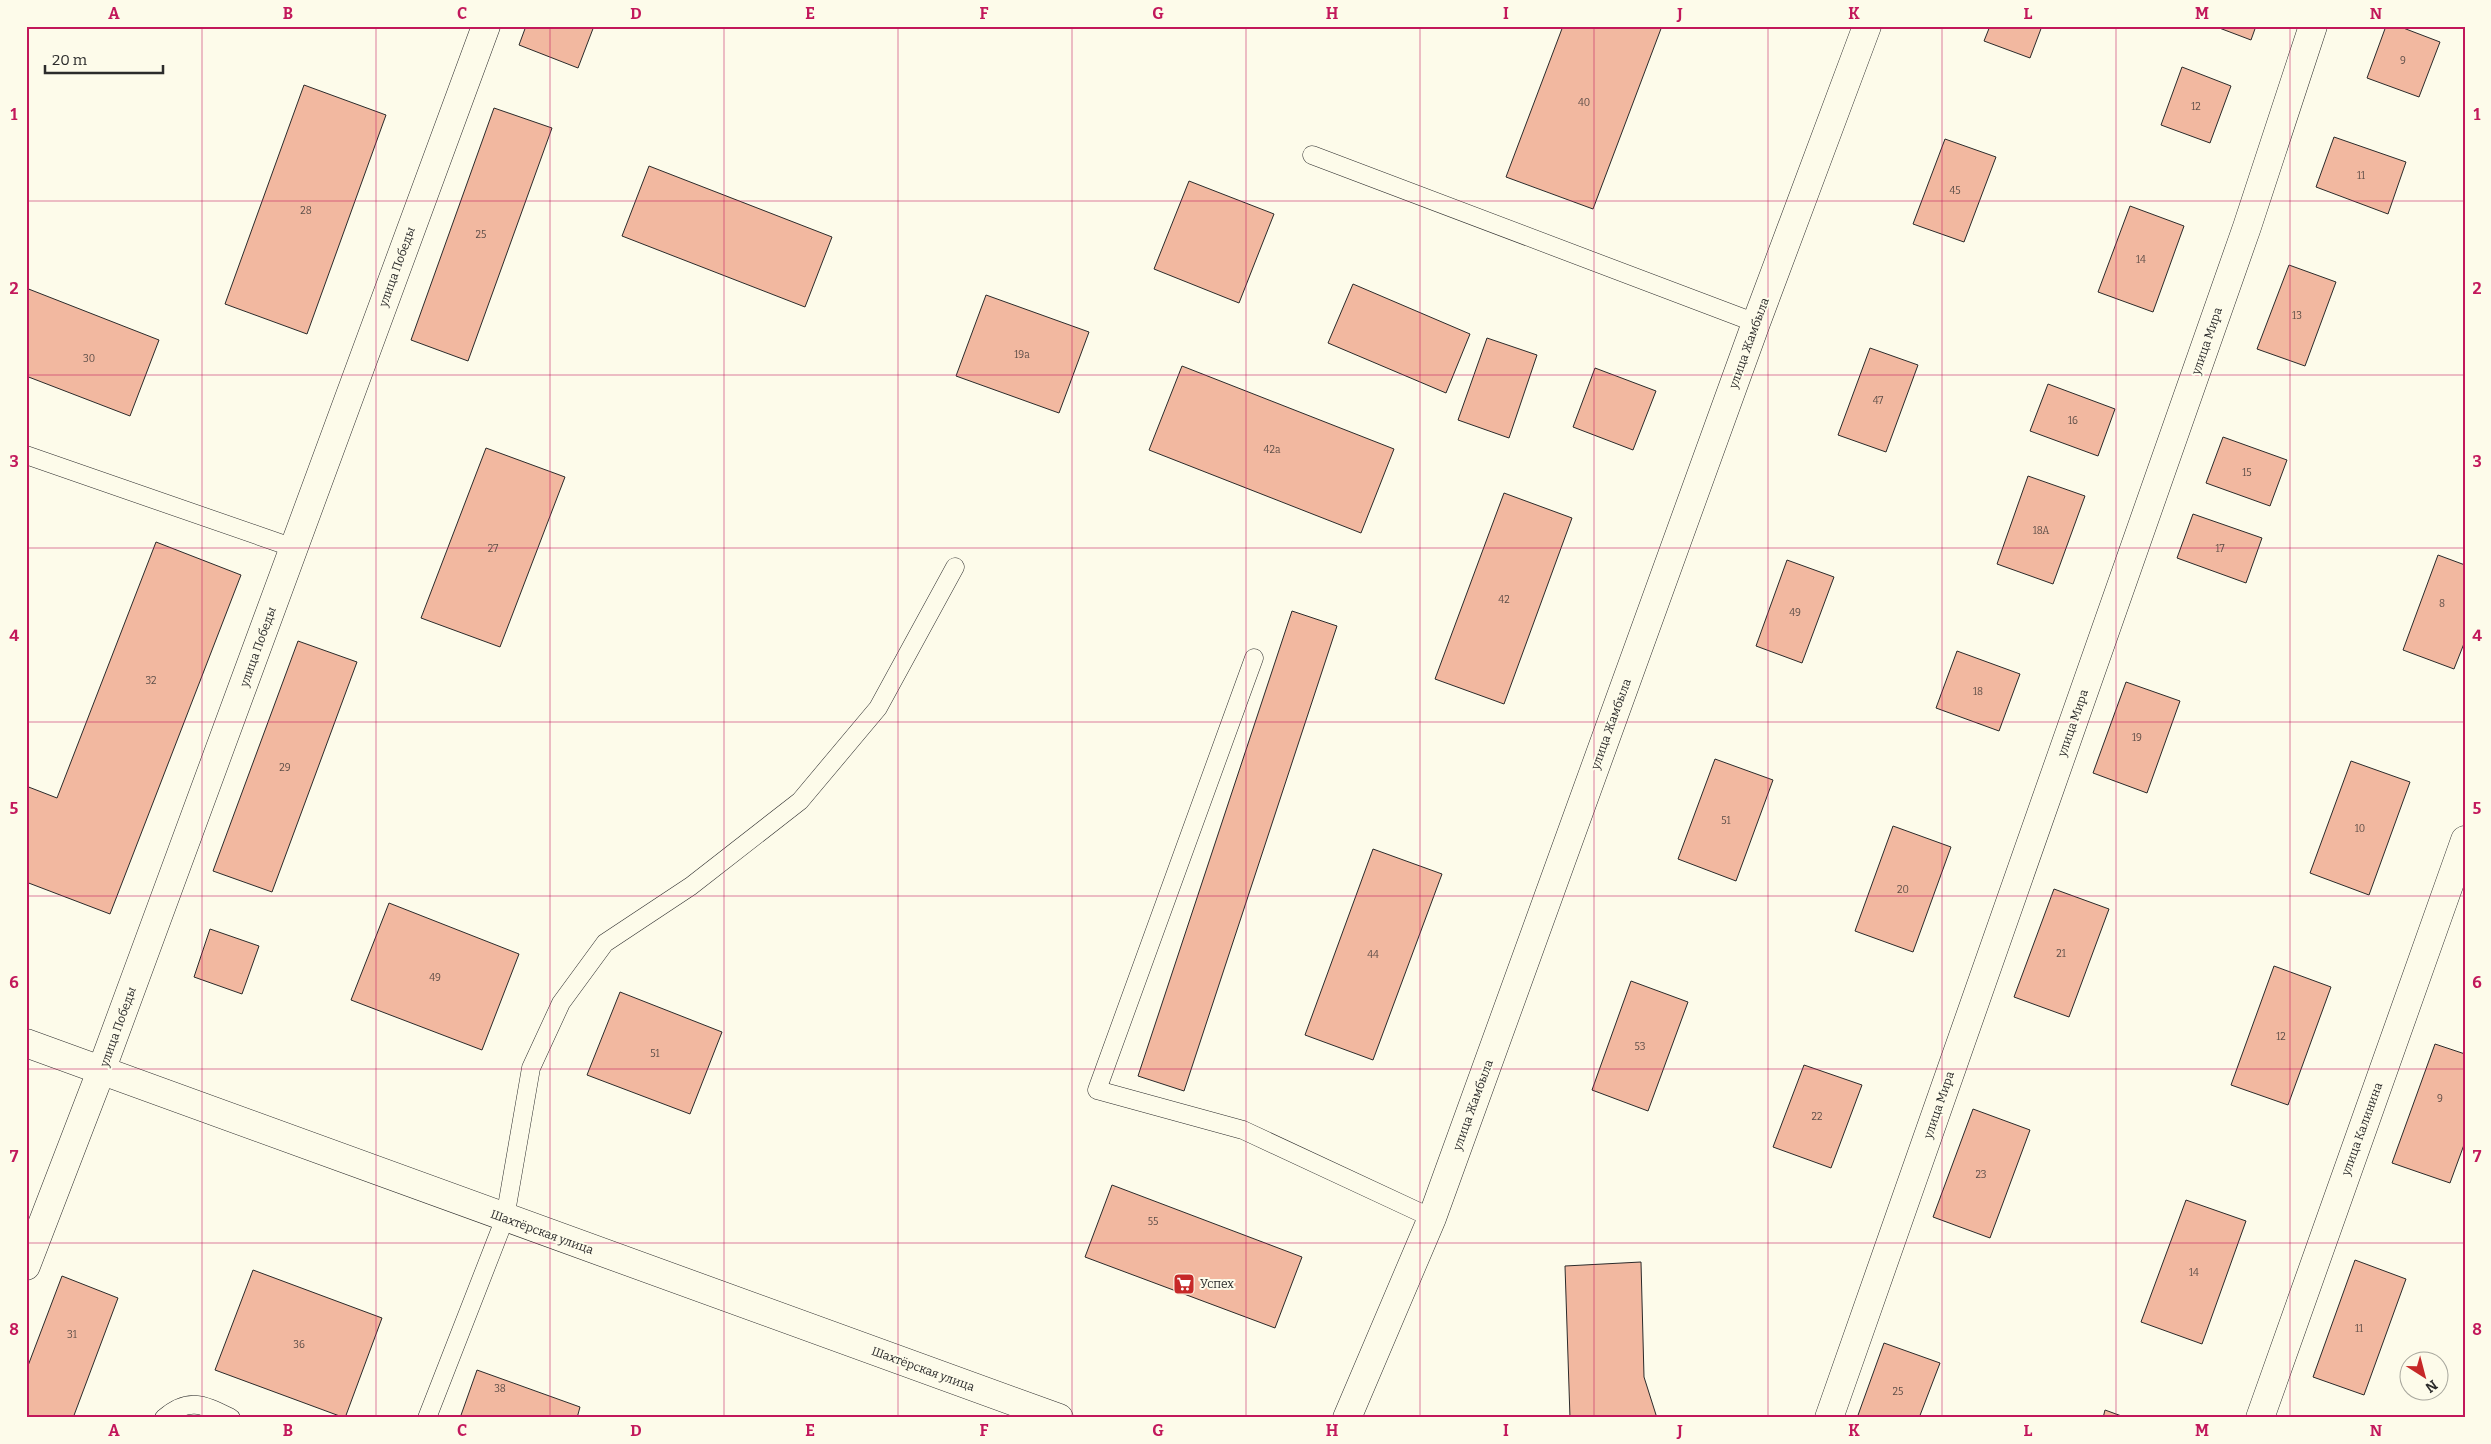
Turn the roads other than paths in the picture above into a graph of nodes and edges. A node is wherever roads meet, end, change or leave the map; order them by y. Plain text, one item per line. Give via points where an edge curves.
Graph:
1 (486, 26) edge
2 (1867, 26) edge
3 (2313, 26) edge
4 (1312, 155) dead end
5 (1756, 323) junction
6 (26, 454) edge
7 (294, 548) junction
8 (955, 567) dead end
9 (1254, 658) dead end
10 (2465, 840) edge
11 (26, 1043) edge
12 (101, 1072) junction
13 (505, 1218) junction
14 (1432, 1218) junction
15 (26, 1266) edge
16 (164, 1418) edge
17 (231, 1418) edge
18 (427, 1418) edge
19 (1059, 1418) edge
20 (1347, 1418) edge
21 (1829, 1418) edge
22 (2260, 1418) edge

1 - 7 street, улица Победы
2 - 5 street, улица Жамбыла
3 - 21 street, улица Мира via 2247,227
4 - 5 lane
5 - 14 street, улица Жамбыла
6 - 7 lane
7 - 12 street, улица Победы
8 - 13 lane via 878,708 800,801 692,886 605,943 561,1004 530,1068
9 - 14 lane via 1097,1090 1243,1130
10 - 22 street, улица Калинина
11 - 12 street, Шахтёрская улица
12 - 13 street, Шахтёрская улица
12 - 15 street, улица Победы
13 - 18 lane
13 - 19 street, Шахтёрская улица
14 - 20 street, улица Жамбыла
16 - 17 lane via 177,1406 203,1405

